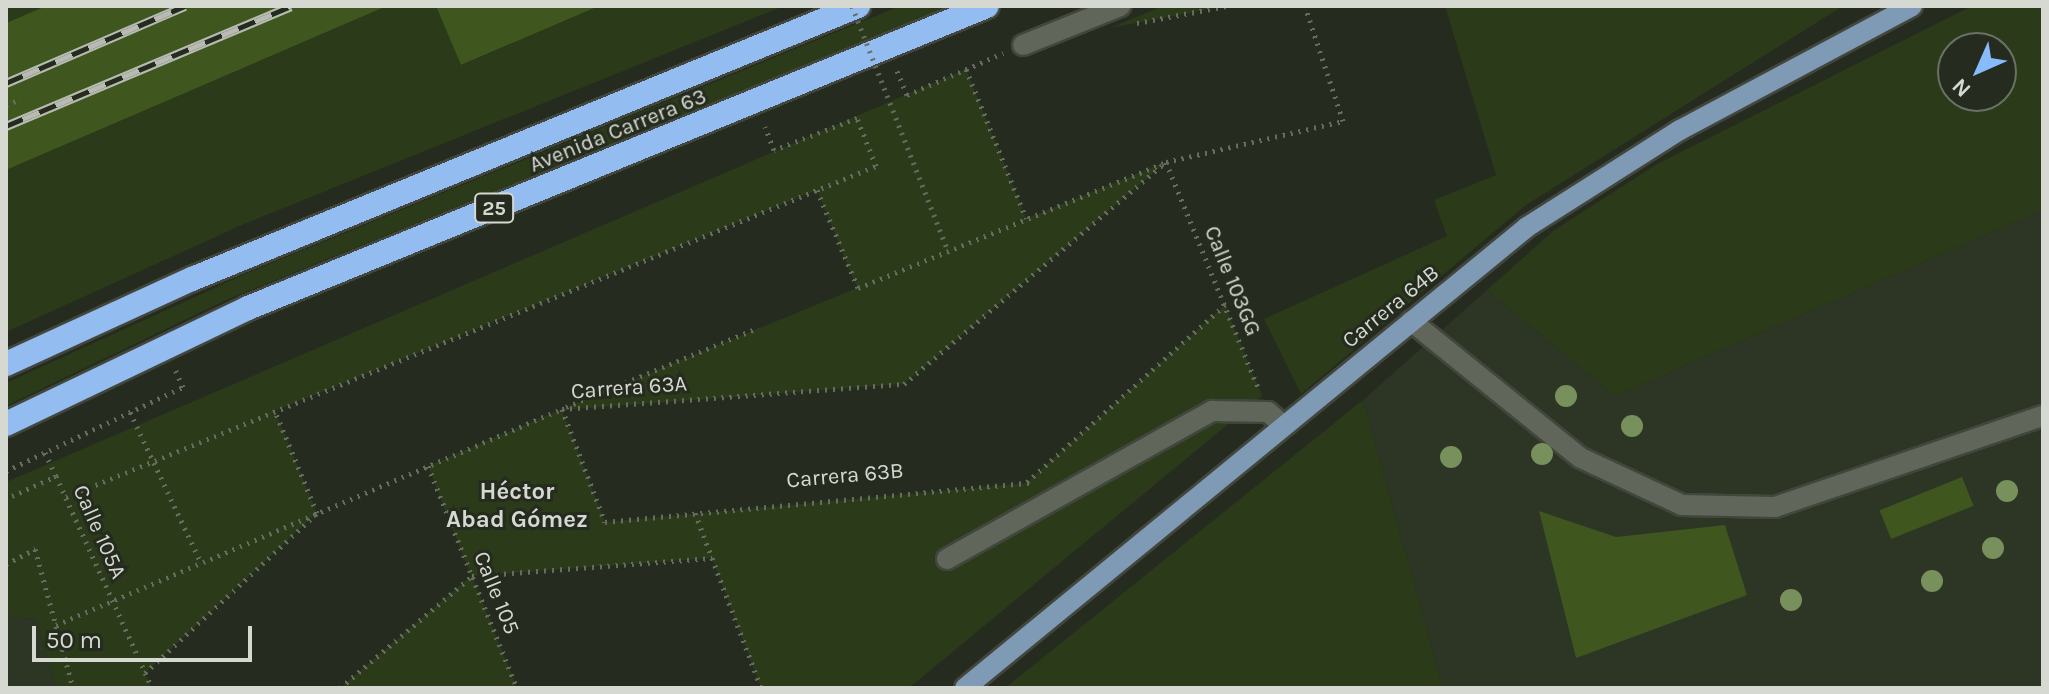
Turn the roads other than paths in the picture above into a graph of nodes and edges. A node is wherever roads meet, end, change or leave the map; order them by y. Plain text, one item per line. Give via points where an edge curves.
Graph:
1 (858, 6) edge
2 (987, 6) edge
3 (1120, 6) edge
4 (1902, 6) edge
5 (1912, 6) edge
6 (1885, 20) junction
7 (1023, 45) road end
8 (1411, 321) junction
9 (6, 364) edge
10 (2043, 416) edge
11 (6, 424) edge
12 (1284, 426) junction
13 (947, 559) dead end
14 (965, 688) edge

1 - 9 highway, Avenida Carrera 63 / 25 via 220,268
2 - 11 highway, Avenida Carrera 63 / 25 via 248,308
3 - 7 street
4 - 6 main road, Carrera 64B
5 - 6 main road, Carrera 64B
6 - 8 main road, Carrera 64B via 1562,203
8 - 10 street via 1581,458 1682,505 1775,507
8 - 12 main road, Carrera 64B
12 - 13 street via 1268,412 1239,407 1180,425
12 - 14 main road, Carrera 64B

